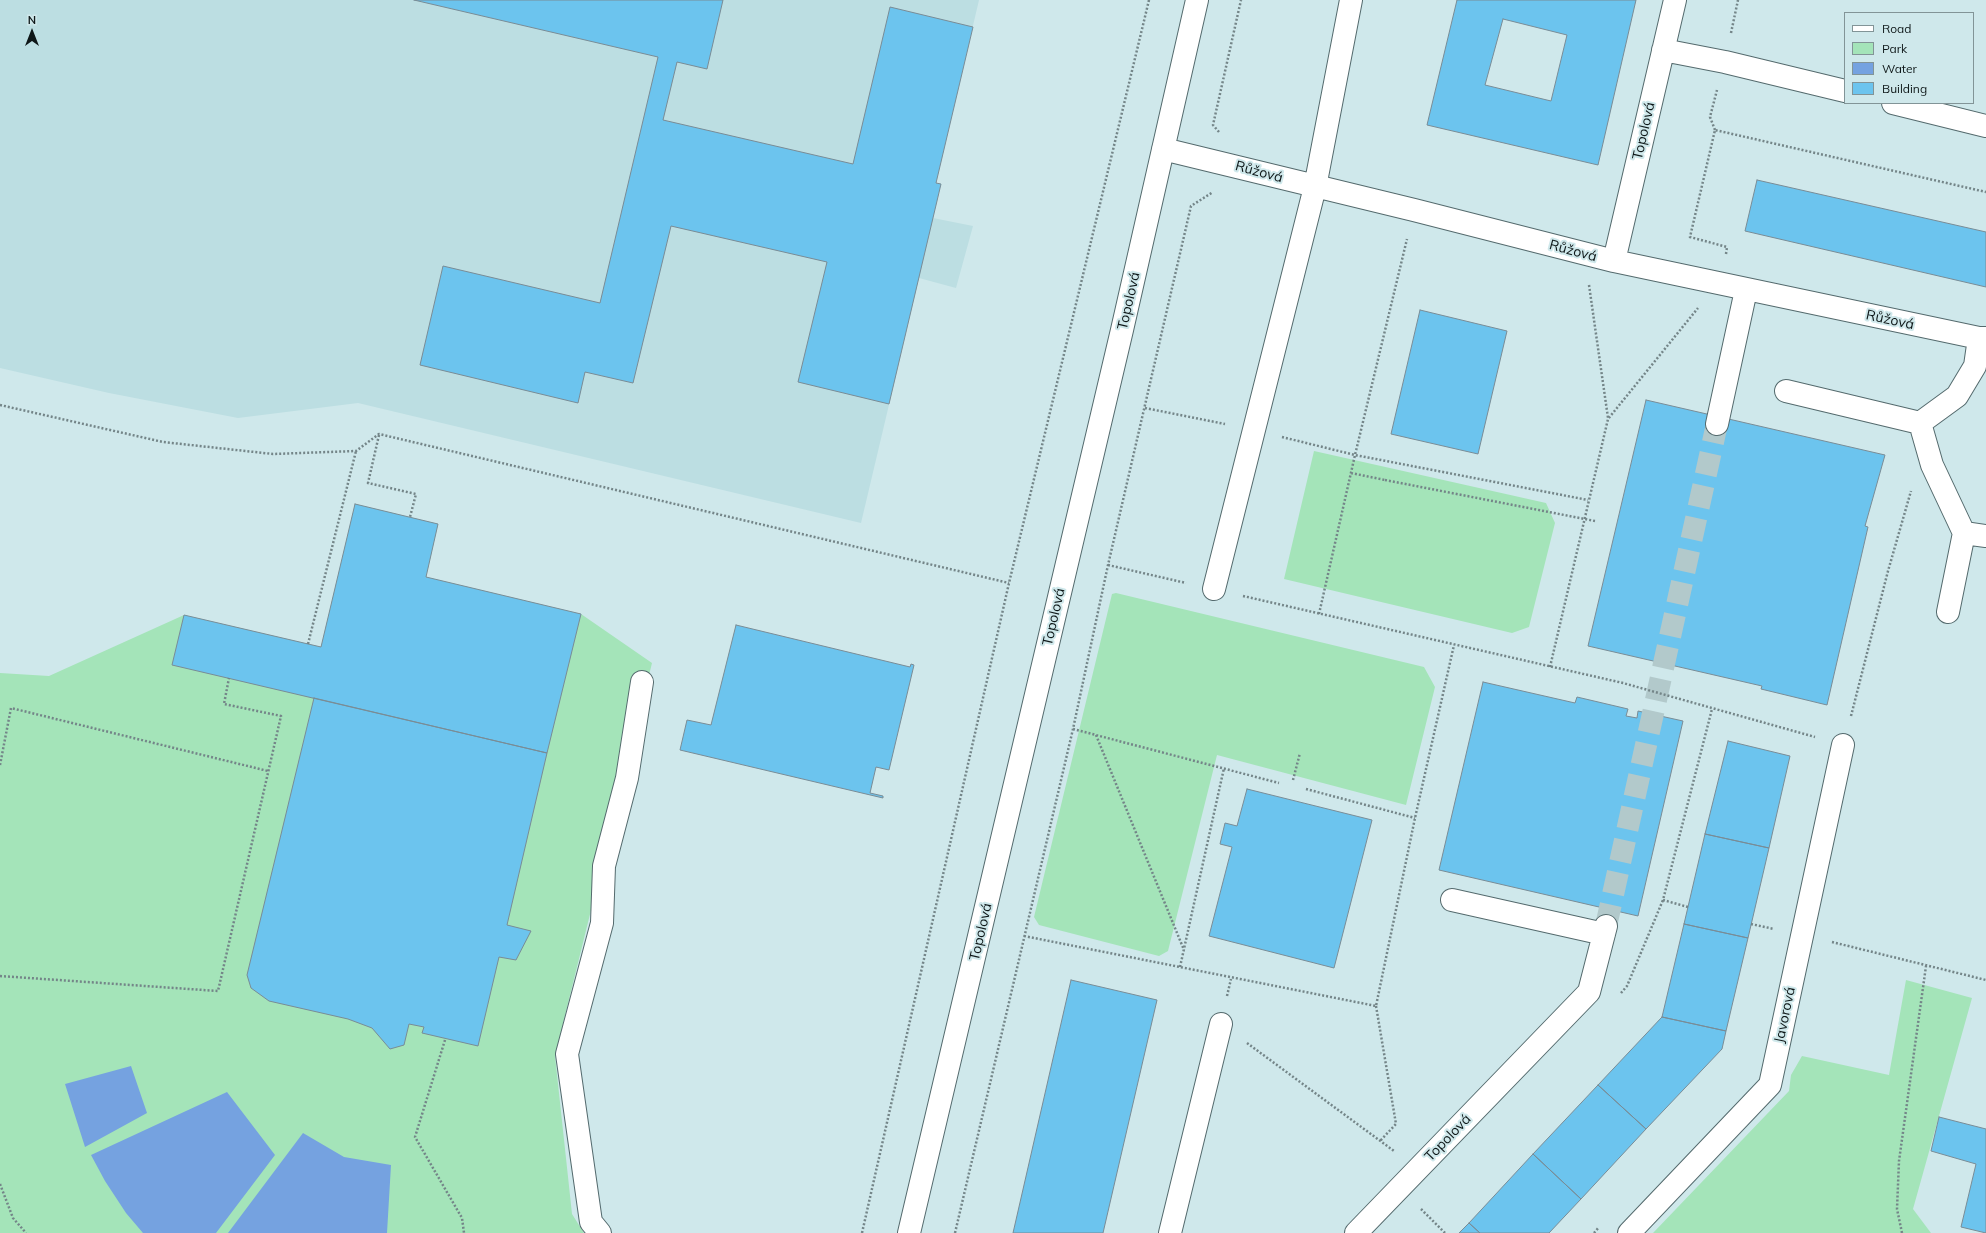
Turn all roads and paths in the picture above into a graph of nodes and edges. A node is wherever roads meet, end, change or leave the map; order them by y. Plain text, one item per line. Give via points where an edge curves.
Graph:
1 (1148, 0) edge
2 (1197, 0) edge
3 (1241, 0) edge
4 (1351, 0) edge
5 (1675, 0) edge
6 (1663, 50) junction
7 (1717, 91) dead end
8 (1844, 91) edge
9 (1897, 104) edge
10 (1986, 126) edge
11 (1715, 130) junction
12 (1222, 134) dead end
13 (1163, 149) junction
14 (1315, 187) junction
15 (1216, 189) dead end
16 (1986, 192) edge
17 (1414, 210) junction
18 (1585, 254) junction
19 (1614, 261) junction
20 (1719, 284) junction
21 (1746, 290) junction
22 (1982, 338) edge
23 (1786, 391) dead end
24 (0, 405) edge
25 (1145, 408) junction
26 (1608, 419) junction
27 (1920, 423) junction
28 (1717, 424) tunnel mouth
29 (1255, 430) junction
30 (379, 434) junction
31 (356, 451) junction
32 (1355, 455) junction
33 (1932, 465) junction
34 (1351, 473) junction
35 (1588, 500) junction
36 (410, 517) dead end
37 (1595, 521) dead end
38 (1964, 533) junction
39 (1986, 536) edge
40 (1108, 565) junction
41 (1009, 583) junction
42 (1214, 589) junction
43 (1948, 612) dead end
44 (1319, 614) junction
45 (308, 644) dead end
46 (1454, 645) junction
47 (1550, 667) junction
48 (229, 678) dead end
49 (642, 682) dead end
50 (1712, 709) junction
51 (1073, 729) junction
52 (1096, 735) junction
53 (1843, 745) junction
54 (1300, 753) dead end
55 (0, 764) edge
56 (1224, 768) junction
57 (268, 771) junction
58 (1293, 780) dead end
59 (1279, 783) dead end
60 (1306, 789) dead end
61 (1415, 818) junction
62 (1452, 900) dead end
63 (1688, 907) dead end
64 (1751, 924) dead end
65 (1802, 934) junction
66 (1024, 936) junction
67 (1184, 950) junction
68 (1926, 966) junction
69 (1180, 967) junction
70 (0, 976) edge
71 (1986, 980) edge
72 (1376, 1006) junction
73 (1221, 1024) joint
74 (445, 1040) dead end
75 (1380, 1141) junction
76 (1418, 1169) junction
77 (0, 1184) edge
78 (1421, 1209) dead end
79 (1605, 1221) dead end
80 (26, 1233) edge
81 (464, 1233) edge
82 (600, 1233) edge
83 (862, 1233) edge
84 (909, 1233) edge
85 (955, 1233) edge
86 (1170, 1233) edge
87 (1356, 1233) edge
88 (1445, 1233) edge
89 (1594, 1233) edge
90 (1630, 1233) edge
91 (1902, 1233) edge

1 - 41 path
2 - 13 street, Topolová
3 - 12 path via 1213,125
4 - 14 street
5 - 6 street, Topolová
6 - 8 street
6 - 19 street, Topolová
7 - 11 path via 1710,117
9 - 10 street
11 - 16 path
11 - 20 path via 1690,237 1728,247
13 - 14 street, Růžová
13 - 84 street, Topolová via 996,871
14 - 17 street, Růžová
14 - 29 street
15 - 25 path via 1191,206
17 - 18 street, Růžová
17 - 32 path
18 - 19 street, Růžová
18 - 26 path
19 - 20 street, Růžová
20 - 21 street, Růžová
20 - 26 path
21 - 22 street, Růžová
21 - 28 street
22 - 27 street via 1975,366 1957,396
23 - 27 street
24 - 31 path via 163,442 274,454
25 - 29 path
25 - 40 path
26 - 35 path
27 - 33 street
29 - 32 path
29 - 42 street
30 - 31 path
30 - 36 path via 368,483 416,494
30 - 41 path
31 - 45 path
32 - 34 path
32 - 35 path
33 - 38 street
33 - 53 path via 1917,470
34 - 37 path, bridge
34 - 44 path
35 - 47 path
38 - 39 street
38 - 43 street
40 - 42 path
40 - 51 path
41 - 83 path
42 - 44 path
44 - 46 path
46 - 47 path
46 - 61 path
47 - 50 path via 1623,683
48 - 57 path via 224,704 281,716
49 - 82 street via 626,778 604,866 602,923 567,1054 591,1222
50 - 53 path
50 - 63 path via 1664,900
51 - 52 path
51 - 66 path
52 - 56 path
52 - 67 path
53 - 65 street, Javorová
54 - 58 path
55 - 57 path via 11,708
56 - 59 path
56 - 67 path
57 - 70 path via 218,991
60 - 61 path
61 - 72 path
62 - 76 street, Topolová via 1605,930 1589,992
64 - 65 path
65 - 68 path
65 - 90 street, Javorová via 1770,1085
66 - 69 path
66 - 85 path
67 - 69 path
68 - 71 path
68 - 91 path via 1899,1161 1897,1209
69 - 72 path
72 - 75 path via 1396,1124
73 - 75 path
73 - 86 street
74 - 81 path via 415,1137 462,1218
75 - 76 path
76 - 87 street, Topolová
77 - 80 path via 13,1218
78 - 88 path
79 - 89 path

